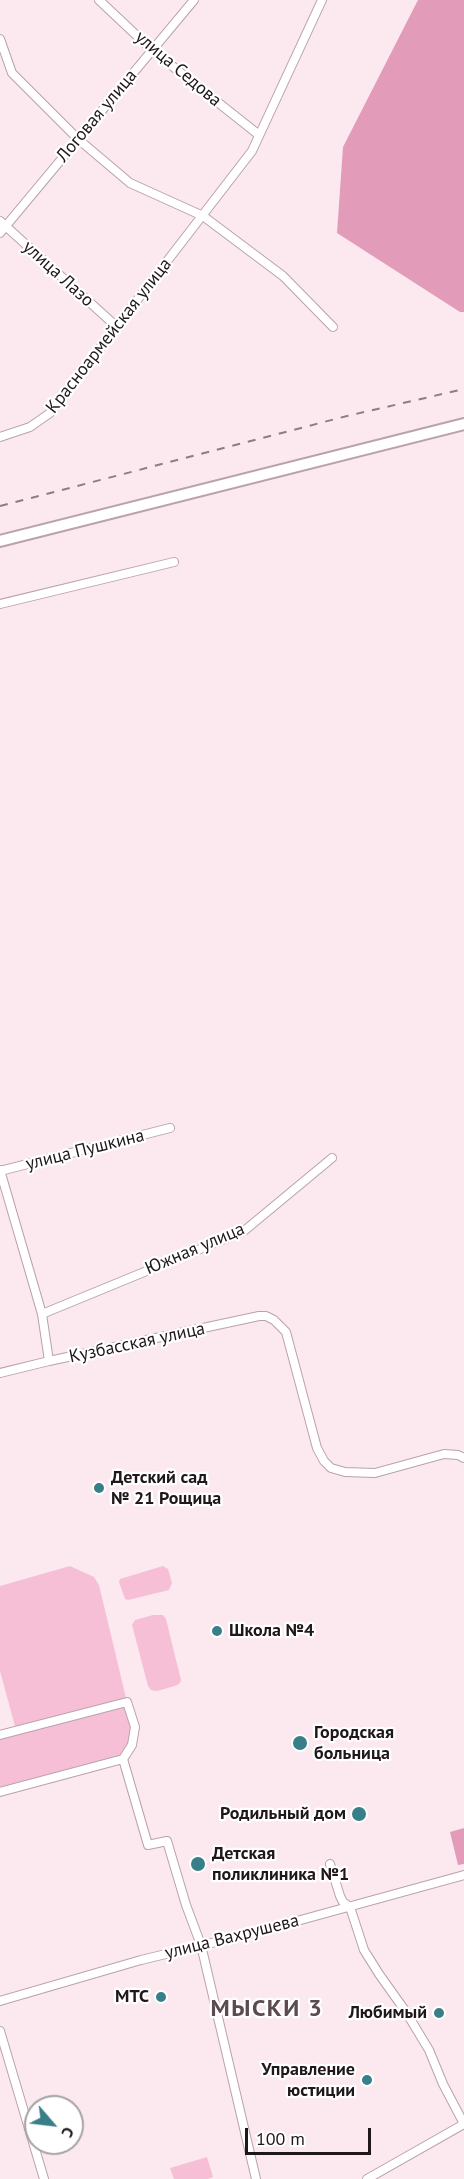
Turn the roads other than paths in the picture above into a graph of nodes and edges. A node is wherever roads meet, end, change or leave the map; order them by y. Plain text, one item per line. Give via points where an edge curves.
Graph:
1 (99, 0) edge
2 (194, 0) edge
3 (322, 0) edge
4 (0, 39) edge
5 (152, 50) junction
6 (3, 55) edge
7 (260, 135) junction
8 (78, 139) junction
9 (203, 216) junction
10 (2, 227) edge
11 (117, 327) junction
12 (333, 327) dead end
13 (464, 424) edge
14 (0, 437) edge
15 (0, 541) edge
16 (174, 562) dead end
17 (0, 604) edge
18 (170, 1128) dead end
19 (332, 1158) dead end
20 (0, 1170) edge
21 (42, 1314) junction
22 (49, 1361) junction
23 (0, 1373) edge
24 (464, 1458) edge
25 (0, 1735) edge
26 (123, 1759) junction
27 (0, 1792) edge
28 (330, 1864) dead end
29 (464, 1875) edge
30 (350, 1907) junction
31 (201, 1945) junction
32 (0, 2001) edge
33 (0, 2031) edge
34 (464, 2124) edge
35 (44, 2179) edge
36 (256, 2179) edge
37 (367, 2179) edge

1 - 5 street, улица Седова
2 - 5 street, Логовая улица
3 - 7 street, Красноармейская улица
4 - 6 street
5 - 7 street, улица Седова
5 - 8 street, Логовая улица
6 - 8 street via 12,74
7 - 9 street, Красноармейская улица
8 - 9 street via 130,183
8 - 10 street, Логовая улица
9 - 11 street, Красноармейская улица
9 - 12 street via 283,276
10 - 11 street, улица Лазо
11 - 14 street, Красноармейская улица via 50,413 30,428
13 - 15 street
16 - 17 street
18 - 20 street, улица Пушкина
19 - 21 street, Южная улица via 244,1231
20 - 21 street, улица Пушкина
21 - 22 street, улица Пушкина
22 - 23 street, Кузбасская улица
22 - 24 street, Кузбасская улица via 259,1316 274,1320 288,1338 316,1448 331,1468 375,1473 444,1454
25 - 26 street via 127,1702 135,1727 132,1745
26 - 27 street
26 - 31 street via 148,1845 167,1841
28 - 30 street via 340,1896
29 - 30 street, улица Вахрушева
30 - 31 street, улица Вахрушева
30 - 34 street via 364,1950 429,2050
31 - 32 street, улица Вахрушева
31 - 36 street
33 - 35 street
34 - 37 street

